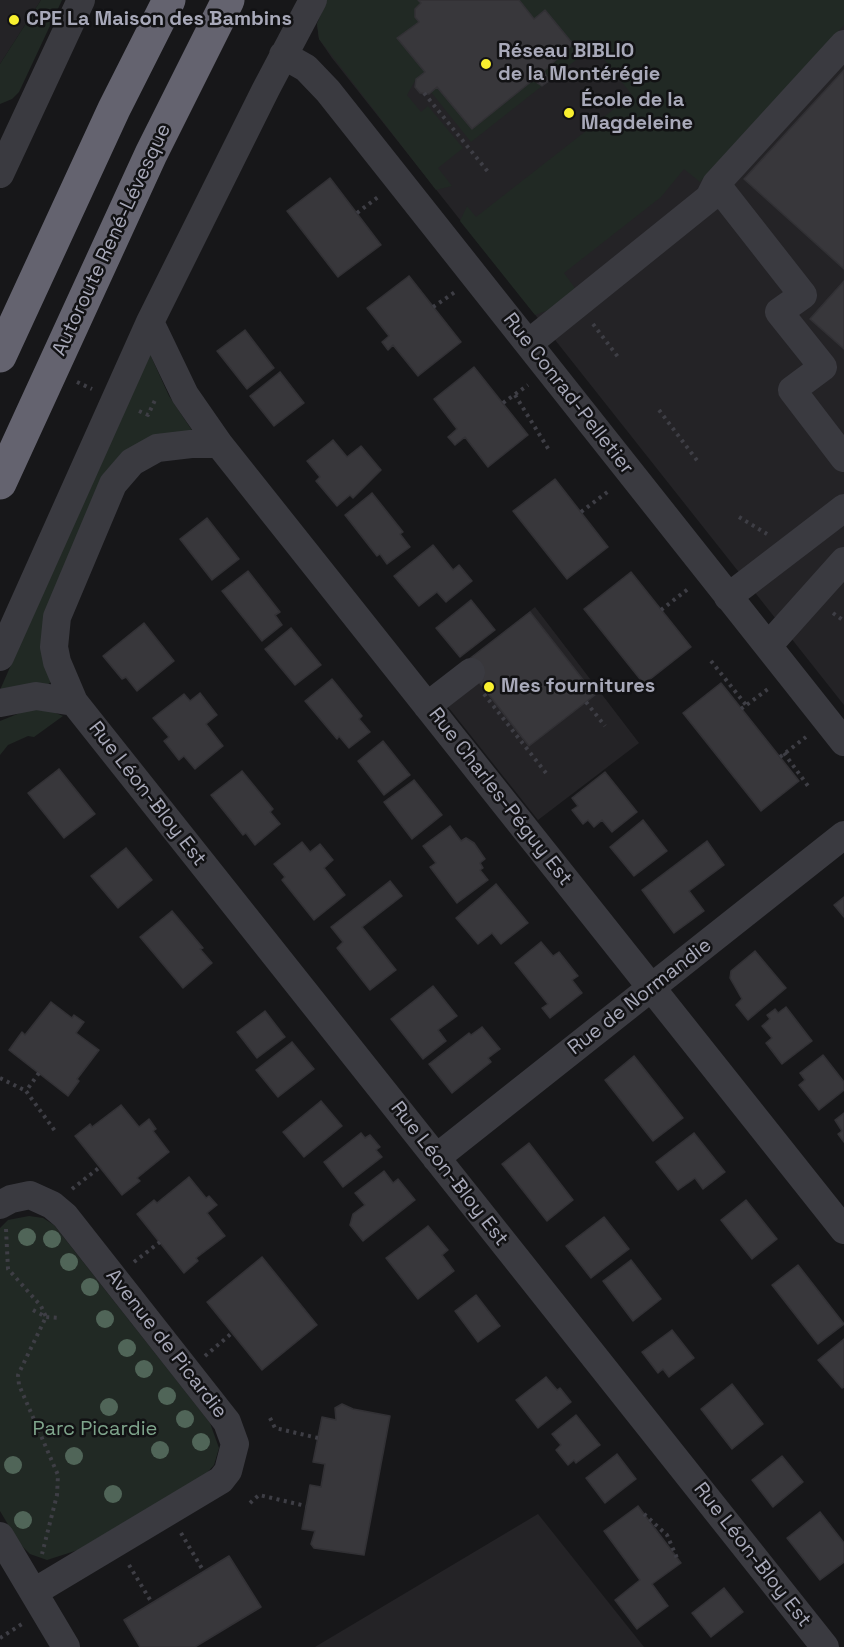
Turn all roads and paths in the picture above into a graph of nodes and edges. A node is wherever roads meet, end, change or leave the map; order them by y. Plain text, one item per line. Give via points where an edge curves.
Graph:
1 (81, 0) edge
2 (169, 0) edge
3 (228, 0) edge
4 (313, 0) edge
5 (844, 44) edge
6 (283, 55) junction
7 (424, 93) dead end
8 (3, 158) edge
9 (489, 173) dead end
10 (716, 184) junction
11 (379, 196) dead end
12 (357, 213) dead end
13 (455, 292) dead end
14 (578, 305) junction
15 (434, 307) dead end
16 (150, 322) junction
17 (528, 343) junction
18 (0, 356) edge
19 (618, 357) dead end
20 (528, 385) dead end
21 (515, 394) junction
22 (503, 403) dead end
23 (659, 410) dead end
24 (219, 444) junction
25 (549, 450) dead end
26 (844, 458) edge
27 (699, 463) dead end
28 (0, 483) edge
29 (610, 490) dead end
30 (844, 508) edge
31 (581, 512) dead end
32 (739, 517) dead end
33 (768, 535) dead end
34 (844, 561) edge
35 (688, 589) dead end
36 (728, 597) junction
37 (661, 610) dead end
38 (830, 611) dead end
39 (844, 621) edge
40 (768, 646) junction
41 (0, 657) edge
42 (711, 661) dead end
43 (470, 673) joint
44 (768, 689) dead end
45 (74, 702) junction
46 (586, 702) dead end
47 (0, 703) edge
48 (746, 705) junction
49 (427, 706) junction
50 (741, 709) dead end
51 (605, 726) dead end
52 (806, 737) dead end
53 (844, 742) edge
54 (784, 753) junction
55 (780, 757) dead end
56 (546, 773) dead end
57 (808, 786) dead end
58 (844, 835) edge
59 (651, 987) junction
60 (39, 1073) dead end
61 (0, 1078) edge
62 (26, 1091) junction
63 (55, 1131) dead end
64 (436, 1158) junction
65 (100, 1167) dead end
66 (52, 1205) junction
67 (3, 1214) edge
68 (844, 1230) edge
69 (33, 1310) dead end
70 (46, 1317) junction
71 (60, 1318) dead end
72 (232, 1333) dead end
73 (187, 1371) junction
74 (270, 1418) dead end
75 (318, 1438) dead end
76 (250, 1503) dead end
77 (306, 1506) dead end
78 (169, 1513) junction
79 (644, 1514) dead end
80 (0, 1536) edge
81 (116, 1544) junction
82 (677, 1557) dead end
83 (41, 1558) dead end
84 (204, 1572) dead end
85 (34, 1592) junction
86 (152, 1603) dead end
87 (66, 1647) edge
88 (825, 1647) edge

1 - 8 street
2 - 18 highway
3 - 28 highway, Autoroute René-Lévesque via 147,162
4 - 6 street
5 - 10 street
6 - 16 street
6 - 17 street, Rue Conrad-Pelletier via 306,68 328,91
7 - 9 path
10 - 14 street via 709,198
10 - 26 street via 803,295 779,312 823,367 792,390
11 - 12 path
13 - 15 path
14 - 17 street
14 - 19 path
16 - 24 street, Rue Charles-Péguy Est via 185,395
16 - 41 street
17 - 36 street, Rue Conrad-Pelletier
20 - 21 path
21 - 22 path
21 - 25 path
23 - 27 path
24 - 45 street, Rue Léon-Bloy Est via 157,448 132,462 113,484 57,617 57,662
24 - 49 street, Rue Charles-Péguy Est
29 - 31 path
30 - 36 street
32 - 33 path
34 - 40 street
35 - 37 path
36 - 40 street, Rue Conrad-Pelletier
38 - 39 path
40 - 53 street, Rue Conrad-Pelletier
42 - 48 path
43 - 49 street
43 - 56 path
44 - 48 path
45 - 47 street via 36,696
45 - 64 street, Rue Léon-Bloy Est
46 - 51 path
48 - 50 path
49 - 59 street, Rue Charles-Péguy Est
52 - 54 path
54 - 55 path
54 - 57 path
58 - 59 street, Rue de Normandie
59 - 64 street, Rue de Normandie
59 - 68 street, Rue Charles-Péguy Est
60 - 62 path
61 - 62 path
62 - 63 path
64 - 88 street, Rue Léon-Bloy Est
65 - 66 path
66 - 67 street, Avenue de Picardie via 23,1195
66 - 73 street, Avenue de Picardie via 65,1216
67 - 70 path via 8,1269
69 - 70 path
70 - 71 path
70 - 83 path via 18,1375 58,1475 57,1495
72 - 73 path
73 - 78 street, Avenue de Picardie via 227,1422 233,1435 233,1455 221,1480
74 - 75 path via 275,1428
76 - 77 path via 259,1495
78 - 81 street, Avenue de Picardie
78 - 84 path
79 - 82 path via 667,1535
80 - 85 street
81 - 85 street, Avenue de Picardie
81 - 86 path
85 - 87 street

